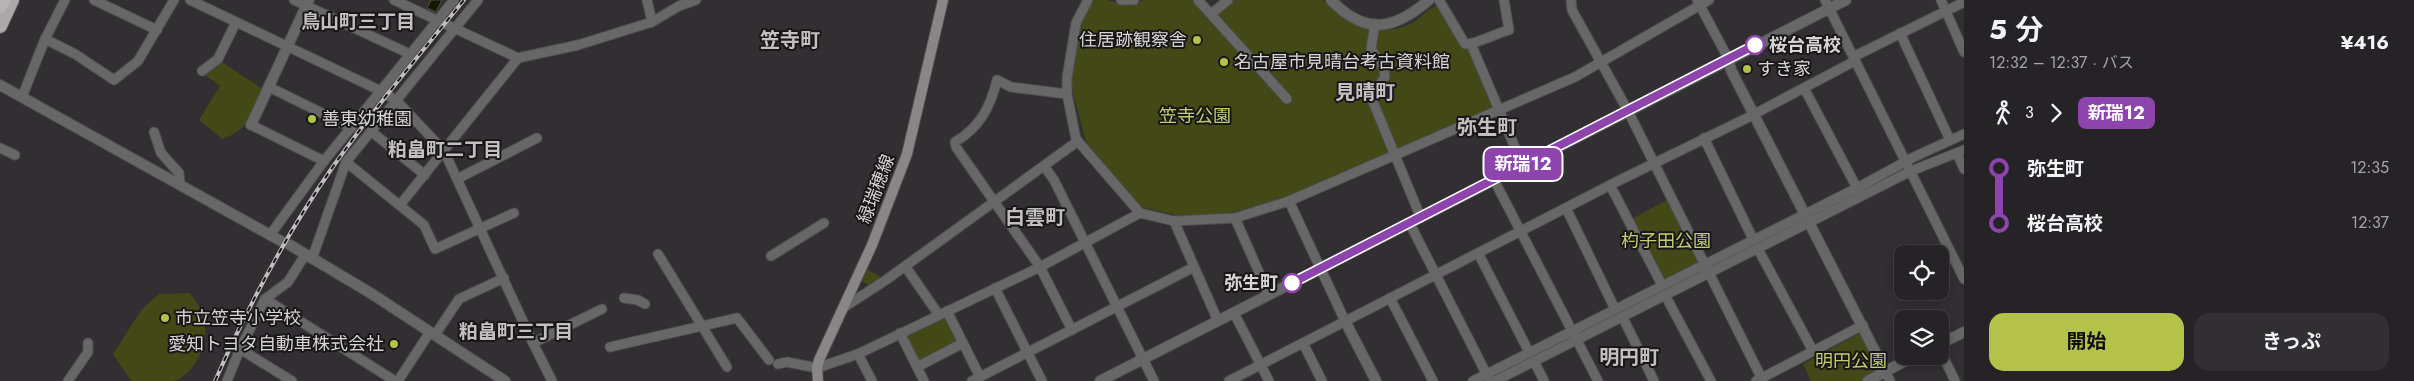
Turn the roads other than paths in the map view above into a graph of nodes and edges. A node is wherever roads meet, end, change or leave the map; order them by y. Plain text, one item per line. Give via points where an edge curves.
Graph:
1 (2, 0) edge
2 (12, 0) edge
3 (66, 0) edge
4 (94, 0) edge
5 (174, 0) edge
6 (190, 0) edge
7 (294, 0) edge
8 (394, 0) edge
9 (454, 0) edge
10 (478, 0) edge
11 (647, 0) edge
12 (696, 0) edge
13 (943, 0) edge
14 (1088, 0) edge
15 (1121, 0) edge
16 (1134, 0) edge
17 (1198, 0) edge
18 (1228, 0) edge
19 (1331, 0) edge
20 (1429, 0) edge
21 (1439, 0) edge
22 (1504, 0) edge
23 (1571, 0) edge
24 (1709, 0) edge
25 (1846, 0) edge
26 (1941, 0) edge
27 (1964, 2) edge
28 (307, 3) edge
29 (1698, 3) edge
30 (1827, 4) edge
31 (0, 6) edge
32 (1946, 11) junction
33 (1211, 14) junction
34 (438, 21) junction
35 (236, 22) junction
36 (652, 22) junction
37 (1375, 24) junction
38 (0, 26) edge
39 (455, 29) junction
40 (157, 30) junction
41 (1900, 33) junction
42 (45, 39) junction
43 (1471, 44) junction
44 (288, 46) junction
45 (1964, 52) edge
46 (410, 54) junction
47 (518, 58) junction
48 (1728, 58) junction
49 (1854, 59) junction
50 (1601, 62) junction
51 (202, 71) dead end
52 (0, 85) edge
53 (269, 87) junction
54 (1804, 88) junction
55 (381, 91) junction
56 (1067, 94) junction
57 (22, 97) junction
58 (1287, 99) dead end
59 (397, 101) junction
60 (1499, 110) junction
61 (1628, 111) junction
62 (1754, 114) junction
63 (251, 125) joint
64 (352, 128) junction
65 (154, 132) dead end
66 (372, 132) junction
67 (1964, 134) edge
68 (537, 138) dead end
69 (1704, 138) junction
70 (1950, 140) junction
71 (1078, 141) junction
72 (0, 148) edge
73 (444, 151) junction
74 (1960, 152) edge
75 (15, 155) dead end
76 (1394, 156) junction
77 (324, 161) junction
78 (346, 162) junction
79 (1907, 162) junction
80 (1654, 163) junction
81 (1522, 164) junction
82 (1044, 166) junction
83 (1964, 169) edge
84 (1911, 171) junction
85 (425, 175) junction
86 (457, 178) junction
87 (1493, 178) junction
88 (180, 184) junction
89 (1610, 185) junction
90 (1857, 188) junction
91 (996, 201) junction
92 (1289, 201) junction
93 (400, 205) junction
94 (1566, 208) junction
95 (514, 213) dead end
96 (1140, 213) junction
97 (1235, 218) junction
98 (1421, 218) junction
99 (1807, 219) junction
100 (1174, 221) junction
101 (824, 223) dead end
102 (1410, 224) junction
103 (480, 227) junction
104 (1522, 231) junction
105 (270, 235) junction
106 (1754, 239) junction
107 (1086, 242) junction
108 (1758, 249) junction
109 (1478, 253) junction
110 (658, 254) dead end
111 (771, 256) dead end
112 (309, 257) junction
113 (1704, 264) junction
114 (905, 266) junction
115 (1040, 267) junction
116 (1194, 267) junction
117 (1320, 269) junction
118 (1436, 274) junction
119 (1708, 274) junction
120 (504, 278) junction
121 (1964, 279) edge
122 (1662, 286) junction
123 (995, 288) junction
124 (1269, 295) junction
125 (1664, 295) junction
126 (266, 298) junction
127 (624, 298) dead end
128 (1390, 298) junction
129 (645, 304) dead end
130 (1117, 307) junction
131 (843, 308) junction
132 (602, 309) dead end
133 (1615, 309) junction
134 (943, 313) junction
135 (1234, 313) junction
136 (1623, 318) junction
137 (1345, 320) junction
138 (1218, 321) junction
139 (1863, 326) junction
140 (702, 327) junction
141 (1573, 329) junction
142 (1072, 330) junction
143 (1964, 332) edge
144 (900, 333) junction
145 (433, 334) junction
146 (1577, 339) junction
147 (1949, 340) edge
148 (88, 343) dead end
149 (963, 343) junction
150 (1303, 343) junction
151 (532, 344) junction
152 (610, 347) dead end
153 (240, 349) junction
154 (1028, 352) junction
155 (1529, 352) junction
156 (1813, 352) junction
157 (858, 354) junction
158 (1144, 359) junction
159 (769, 360) dead end
160 (1534, 361) junction
161 (778, 364) dead end
162 (1260, 364) junction
163 (1897, 365) edge
164 (1947, 365) edge
165 (726, 367) dead end
166 (917, 367) junction
167 (817, 368) junction
168 (1885, 371) junction
169 (1489, 378) edge
170 (976, 379) edge
171 (1760, 380) edge
172 (68, 381) edge
173 (228, 381) edge
174 (292, 381) edge
175 (396, 381) edge
176 (505, 381) edge
177 (552, 381) edge
178 (818, 381) edge
179 (872, 381) edge
180 (924, 381) edge
181 (1042, 381) edge
182 (1100, 381) edge
183 (1154, 381) edge
184 (1229, 381) edge
185 (1269, 381) edge
186 (1322, 381) edge
187 (1376, 381) edge
188 (1433, 381) edge
189 (1474, 381) edge
190 (1495, 381) edge
191 (1544, 381) edge
192 (1598, 381) edge
193 (1654, 381) edge
194 (1711, 381) edge
195 (1868, 381) edge
196 (1890, 381) edge
197 (1955, 381) edge

1 - 31 highway
2 - 38 highway
3 - 42 street
4 - 40 street
5 - 40 street
6 - 35 street
7 - 28 street
8 - 34 street
9 - 34 street
10 - 39 street
11 - 36 street
12 - 36 street
13 - 131 main road, 緑瑞穂線 via 907,154 892,198
14 - 56 street via 1076,23
15 - 16 street
17 - 33 street
18 - 33 street
19 - 37 street via 1355,20
20 - 37 street via 1410,16 1393,24
21 - 43 street via 1465,44
22 - 43 street via 1509,30
23 - 50 street via 1572,10
24 - 29 street
25 - 30 street
26 - 32 street
27 - 32 street
28 - 44 street
28 - 46 street
29 - 48 street
29 - 50 street
30 - 48 street
30 - 49 street
32 - 41 street
32 - 45 street
33 - 58 street
34 - 39 street
34 - 46 street
35 - 44 street
35 - 51 street via 218,59
36 - 47 street via 578,45
37 - 76 street via 1371,48 1384,69 1385,77 1371,97
39 - 47 street
39 - 59 street
40 - 42 street via 138,61 114,80
41 - 49 street
41 - 70 street
42 - 57 street
43 - 60 street
44 - 53 street
44 - 55 street
46 - 55 street
47 - 73 street
48 - 61 street
48 - 62 street
49 - 54 street
49 - 79 street
50 - 60 street
50 - 61 street
52 - 57 street
53 - 63 street
53 - 64 street
54 - 62 street
54 - 90 street
55 - 59 street
55 - 64 street
56 - 71 street
56 - 91 street via 1011,87 997,80 986,114 955,142
57 - 88 street
59 - 66 street
59 - 73 street
60 - 76 street
60 - 81 street
61 - 80 street
61 - 81 street
62 - 69 street
62 - 99 street
63 - 77 street
64 - 77 street
65 - 88 street via 161,153 179,173
66 - 78 street
66 - 85 street
67 - 70 street
68 - 86 street
69 - 80 street
69 - 106 street
70 - 79 street
71 - 82 street
71 - 96 street
72 - 75 street
73 - 85 street
73 - 86 street
74 - 83 street
74 - 84 street
76 - 92 street
76 - 98 street
77 - 105 street
78 - 93 street
78 - 112 street
79 - 84 street
79 - 90 street
80 - 89 street
80 - 113 street
81 - 87 street
82 - 91 street
82 - 107 street
84 - 99 street
84 - 121 street
85 - 93 street
86 - 103 street
87 - 98 street
87 - 104 street
88 - 105 street
89 - 94 street
89 - 122 street
90 - 99 street
91 - 114 street
91 - 115 street
92 - 97 street
92 - 117 street
93 - 103 street via 424,226 435,249
94 - 104 street
94 - 133 street
95 - 103 street
96 - 100 street
96 - 107 street
97 - 100 street
97 - 124 street
98 - 102 street
99 - 106 street
99 - 108 street
99 - 139 street
100 - 116 street
101 - 111 street
102 - 117 street
102 - 118 street
103 - 120 street
104 - 109 street
104 - 141 street
105 - 112 street
106 - 113 street
107 - 115 street
107 - 130 street
108 - 119 street
108 - 156 street
109 - 118 street
109 - 155 street
110 - 140 street
112 - 126 street via 288,282
112 - 145 street
113 - 119 street
113 - 122 street
114 - 131 street
114 - 134 street
115 - 123 street
115 - 142 street
116 - 130 street
116 - 138 street
117 - 124 street
117 - 137 street
118 - 128 street
118 - 169 street
119 - 125 street
119 - 171 street
120 - 145 street via 459,299
120 - 151 street
122 - 133 street
123 - 134 street
123 - 154 street
124 - 135 street
125 - 136 street
125 - 194 street
126 - 153 street
126 - 175 street
127 - 129 street
128 - 137 street
128 - 188 street
130 - 142 street
130 - 158 street
131 - 167 main road, 緑瑞穂線
132 - 151 street
133 - 141 street
134 - 144 street
134 - 149 street
135 - 138 street
135 - 162 street
136 - 146 street
136 - 193 street
137 - 150 street
137 - 187 street
138 - 158 street
139 - 156 street
139 - 168 street
140 - 152 street
140 - 159 street via 737,318
140 - 165 street
141 - 146 street
141 - 155 street
142 - 154 street
143 - 147 street
144 - 157 street
144 - 166 street
145 - 175 street
145 - 176 street
146 - 160 street
146 - 192 street
148 - 172 street via 88,352
149 - 166 street
149 - 170 street
150 - 162 street
150 - 186 street
151 - 177 street
153 - 173 street
153 - 174 street
154 - 170 street
154 - 181 street
155 - 169 street
156 - 171 street
157 - 167 street
157 - 179 street
158 - 182 street
158 - 183 street
160 - 190 street
160 - 191 street
161 - 167 street via 787,362
162 - 184 street
162 - 185 street
163 - 168 street
164 - 197 street
166 - 180 street
167 - 178 main road, 緑瑞穂線
168 - 195 street
168 - 196 street
169 - 189 street

